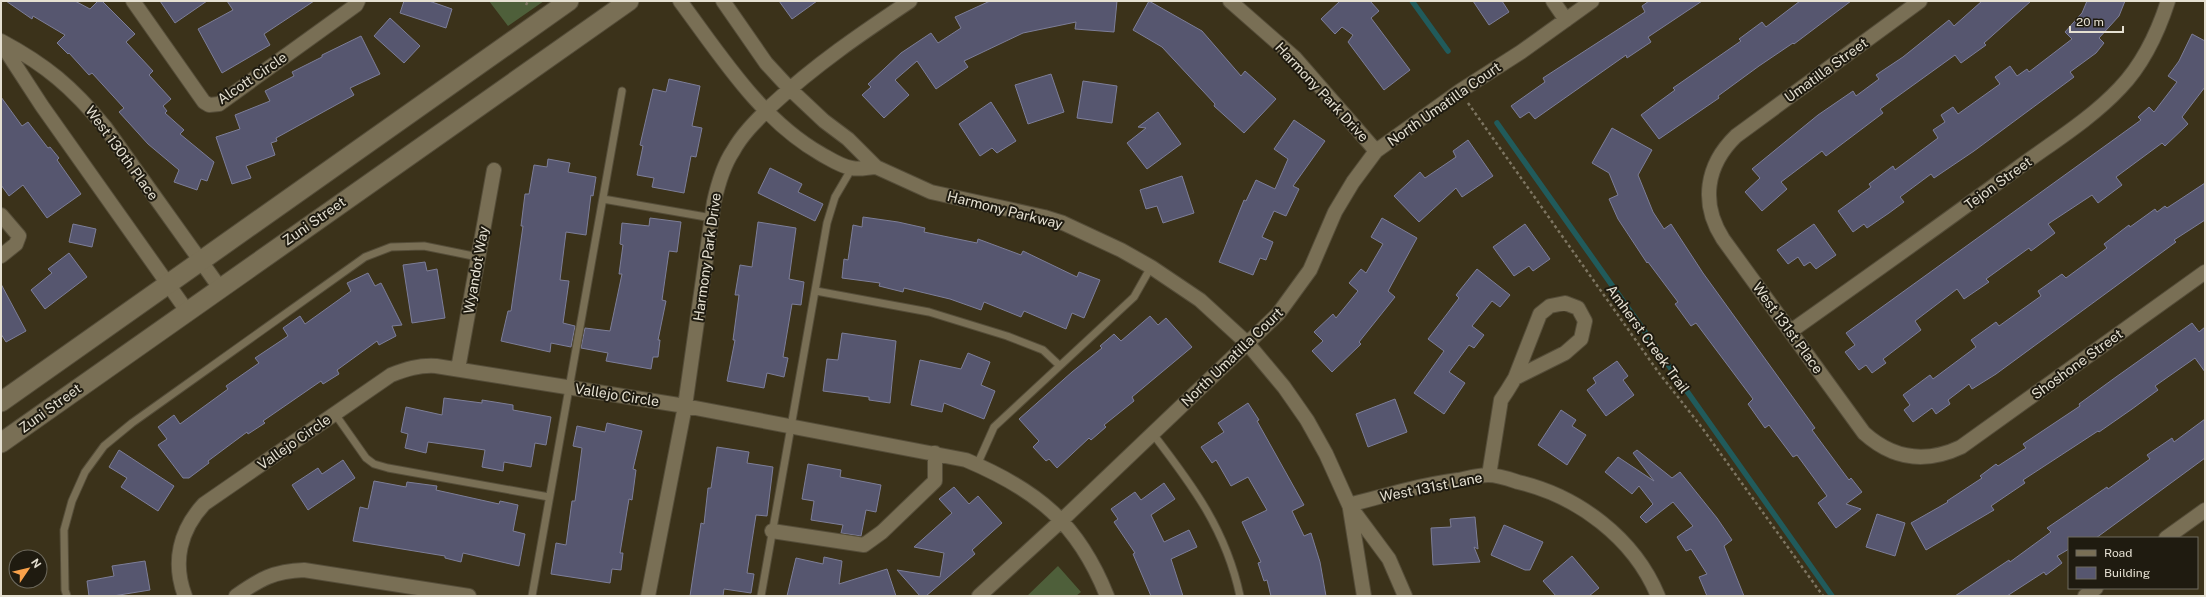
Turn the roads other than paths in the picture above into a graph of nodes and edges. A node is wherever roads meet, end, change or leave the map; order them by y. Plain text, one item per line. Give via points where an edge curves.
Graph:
1 (133, 1) edge
2 (358, 1) edge
3 (569, 1) edge
4 (629, 1) edge
5 (680, 1) edge
6 (723, 1) edge
7 (910, 1) edge
8 (1230, 1) edge
9 (1553, 1) edge
10 (1592, 1) edge
11 (1920, 1) edge
12 (2168, 1) edge
13 (1566, 20) junction
14 (1, 42) edge
15 (790, 89) junction
16 (622, 91) dead end
17 (766, 111) junction
18 (1733, 138) joint
19 (1376, 151) junction
20 (876, 167) junction
21 (852, 168) junction
22 (494, 170) dead end
23 (603, 199) junction
24 (1, 215) edge
25 (712, 218) junction
26 (1, 256) edge
27 (478, 257) junction
28 (201, 262) junction
29 (1151, 266) junction
30 (2205, 272) edge
31 (168, 285) junction
32 (220, 288) junction
33 (816, 291) junction
34 (188, 311) junction
35 (1791, 331) junction
36 (1248, 344) junction
37 (1059, 365) junction
38 (458, 369) junction
39 (1515, 378) junction
40 (569, 387) junction
41 (1, 402) edge
42 (685, 406) junction
43 (335, 414) junction
44 (790, 426) junction
45 (1153, 434) junction
46 (1, 443) edge
47 (935, 453) junction
48 (1948, 453) joint
49 (977, 465) junction
50 (1489, 475) junction
51 (549, 497) junction
52 (1350, 505) junction
53 (2205, 510) edge
54 (1062, 520) junction
55 (772, 531) junction
56 (2167, 537) edge
57 (2095, 589) edge
58 (67, 596) edge
59 (185, 596) edge
60 (236, 596) edge
61 (469, 596) edge
62 (532, 596) edge
63 (648, 596) edge
64 (761, 596) edge
65 (979, 596) edge
66 (1106, 596) edge
67 (1240, 596) edge
68 (1364, 596) edge
69 (1405, 596) edge
70 (1658, 596) edge
71 (2085, 596) edge

1 - 2 street, Alcott Circle via 204,102 209,105 219,104 356,5
3 - 28 main road
4 - 32 main road, Zuni Street
5 - 17 street, Harmony Parkway via 741,83
6 - 15 street, Harmony Parkway via 766,63
7 - 15 street, Harmony Park Drive via 843,46
8 - 19 street, Harmony Park Drive via 1295,58
9 - 13 street
10 - 13 street, North Umatilla Court
11 - 18 street, Umatilla Street
12 - 35 street, Tejon Street via 2155,34 2132,73 2120,88 2094,111 1967,206
13 - 19 street, North Umatilla Court
14 - 28 street, West 130th Place via 35,59 87,105 105,126
14 - 31 street, West 130th Place via 42,106
15 - 17 street, Harmony Park Drive
15 - 20 street, Harmony Parkway
16 - 23 lane
17 - 21 street, Harmony Parkway via 806,146
17 - 25 street, Harmony Park Drive via 732,151 717,187
18 - 35 street, West 131st Place via 1714,165 1709,188 1710,209 1717,230
19 - 36 street, North Umatilla Court via 1335,212 1310,270 1278,314
20 - 21 street, Harmony Parkway
20 - 29 street, Harmony Parkway via 931,192 1064,223
21 - 33 lane via 835,197 827,223
22 - 27 street, Wyandot Way
23 - 25 lane
23 - 40 lane
24 - 26 street via 19,236 16,244
25 - 42 street, Harmony Park Drive
27 - 38 street, Wyandot Way
27 - 58 lane via 424,246 391,247 365,257 132,423 104,446 85,472 72,501 64,530
28 - 31 main road
28 - 32 street, West 130th Place
29 - 36 street, Harmony Parkway via 1200,300
29 - 37 lane via 1134,297
30 - 48 street, Shoshone Street via 1961,447
31 - 34 street, West 130th Place
31 - 41 main road
32 - 34 main road, Zuni Street
33 - 37 lane via 928,312 1007,336 1043,350
33 - 44 lane
34 - 46 main road, Zuni Street
35 - 48 street, West 131st Place via 1864,433 1875,442 1886,450 1912,457
36 - 45 street, North Umatilla Court
36 - 52 street, Harmony Parkway via 1284,387 1307,420
37 - 49 lane via 994,427
38 - 40 street, Vallejo Circle
38 - 43 street, Vallejo Circle via 436,366 412,367 391,375
39 - 39 street via 1565,353 1581,339 1585,321 1578,308 1565,304 1550,306 1540,314
39 - 50 street via 1501,400
40 - 42 street, Vallejo Circle
40 - 51 lane
42 - 44 street, Vallejo Circle
42 - 63 street, Harmony Park Drive
43 - 51 lane via 366,458 374,464
43 - 59 street, Vallejo Circle via 204,504 182,538 178,558 180,582
44 - 47 street, Vallejo Circle
44 - 55 lane
45 - 54 street, North Umatilla Court
45 - 67 lane via 1192,484 1218,528
47 - 49 street, Vallejo Circle
47 - 55 street via 935,481 882,532 864,545
49 - 54 street, Vallejo Circle via 1000,474 1031,494
50 - 52 street, West 131st Lane via 1410,488
50 - 70 street, West 131st Lane via 1551,492 1594,517 1628,547 1643,567
51 - 62 lane
52 - 68 street, Harmony Parkway
52 - 69 street, Harmony Parkway via 1389,559
53 - 56 street
54 - 65 street, North Umatilla Court
54 - 66 street, Vallejo Circle via 1085,551
55 - 64 lane
57 - 71 street
60 - 61 street via 260,579 273,574 304,570

